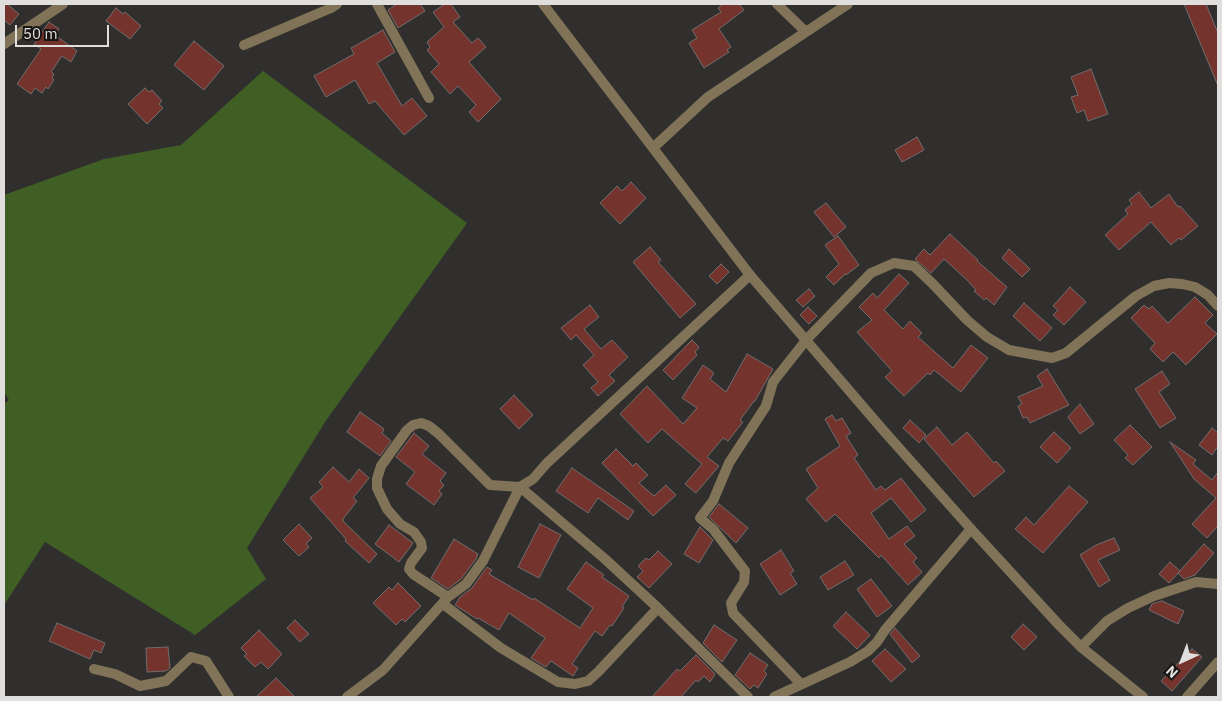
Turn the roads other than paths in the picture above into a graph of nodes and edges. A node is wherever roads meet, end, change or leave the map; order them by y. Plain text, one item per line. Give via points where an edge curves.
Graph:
1 (63, 4) edge
2 (337, 4) edge
3 (377, 4) edge
4 (543, 4) edge
5 (777, 4) edge
6 (848, 4) edge
7 (806, 32) junction
8 (4, 44) edge
9 (244, 45) dead end
10 (429, 98) dead end
11 (654, 147) junction
12 (750, 275) junction
13 (1218, 306) edge
14 (807, 339) junction
15 (520, 487) junction
16 (971, 529) junction
17 (1218, 584) edge
18 (446, 601) junction
19 (658, 608) junction
20 (1082, 647) junction
21 (1218, 662) edge
22 (94, 669) dead end
23 (800, 684) junction
24 (229, 697) edge
25 (347, 697) edge
26 (748, 697) edge
27 (774, 697) edge
28 (1143, 697) edge
29 (1187, 697) edge

1 - 8 street
2 - 9 street
3 - 10 street
4 - 11 street
5 - 7 street
6 - 7 street
7 - 11 street via 708,97
11 - 12 street
12 - 14 street
12 - 15 street via 533,479
13 - 14 street via 1195,287 1169,283 1154,286 1136,296 1066,353 1052,358 1010,350 987,337 914,266 894,263 871,273
14 - 16 street
14 - 23 street via 773,382 766,406 729,463 713,501 700,518 713,529 745,571 744,582 732,603 733,613
15 - 18 street via 483,561 466,584
15 - 18 street via 490,484 439,434 421,423 407,430 381,466 377,488 387,509 421,542 422,548 409,569
15 - 19 street
16 - 20 street
16 - 23 street via 868,651
17 - 20 street via 1196,582 1128,608 1107,621
18 - 19 street via 501,648 558,682 575,684 588,681 598,672
18 - 25 street via 383,670
19 - 26 street
20 - 28 street
21 - 29 street
22 - 24 street via 115,674 140,686 166,681 191,657 206,661
23 - 27 street

